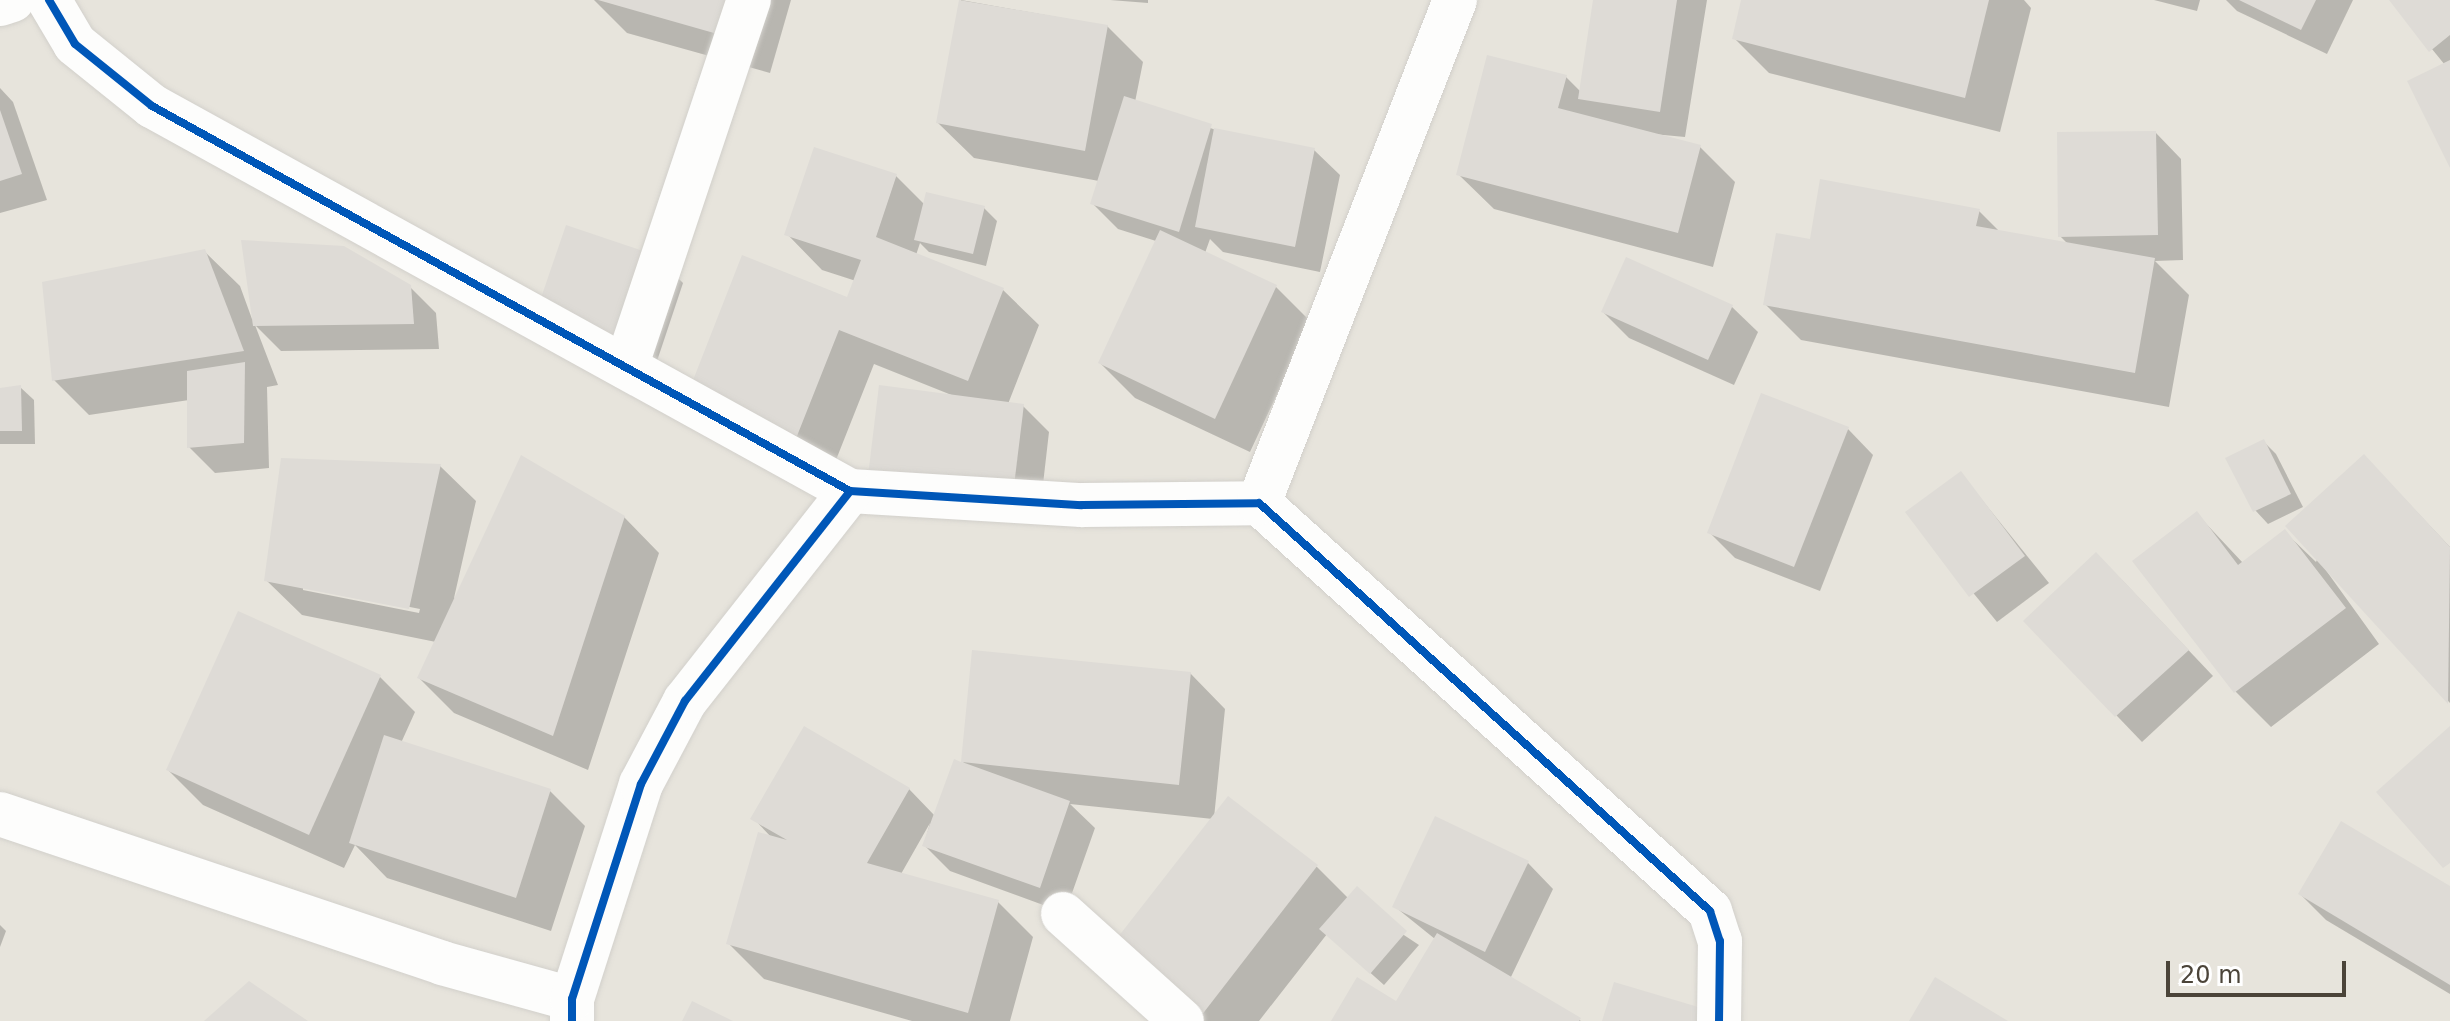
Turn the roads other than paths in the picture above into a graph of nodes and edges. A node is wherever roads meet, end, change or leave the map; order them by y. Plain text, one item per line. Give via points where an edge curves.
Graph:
1 (12, 0) edge
2 (49, 0) edge
3 (749, 0) edge
4 (1455, 0) edge
5 (0, 4) edge
6 (626, 367) junction
7 (850, 491) junction
8 (1259, 503) junction
9 (0, 814) edge
10 (1063, 914) dead end
11 (572, 1010) edge
12 (1182, 1021) edge
13 (1719, 1021) edge

1 - 5 street
2 - 6 street via 75,44 152,106
3 - 6 street
4 - 8 street
6 - 7 street
7 - 8 street via 1082,505
7 - 11 street via 685,701 641,784
8 - 13 street via 1710,911 1720,941
9 - 11 street
10 - 12 street

